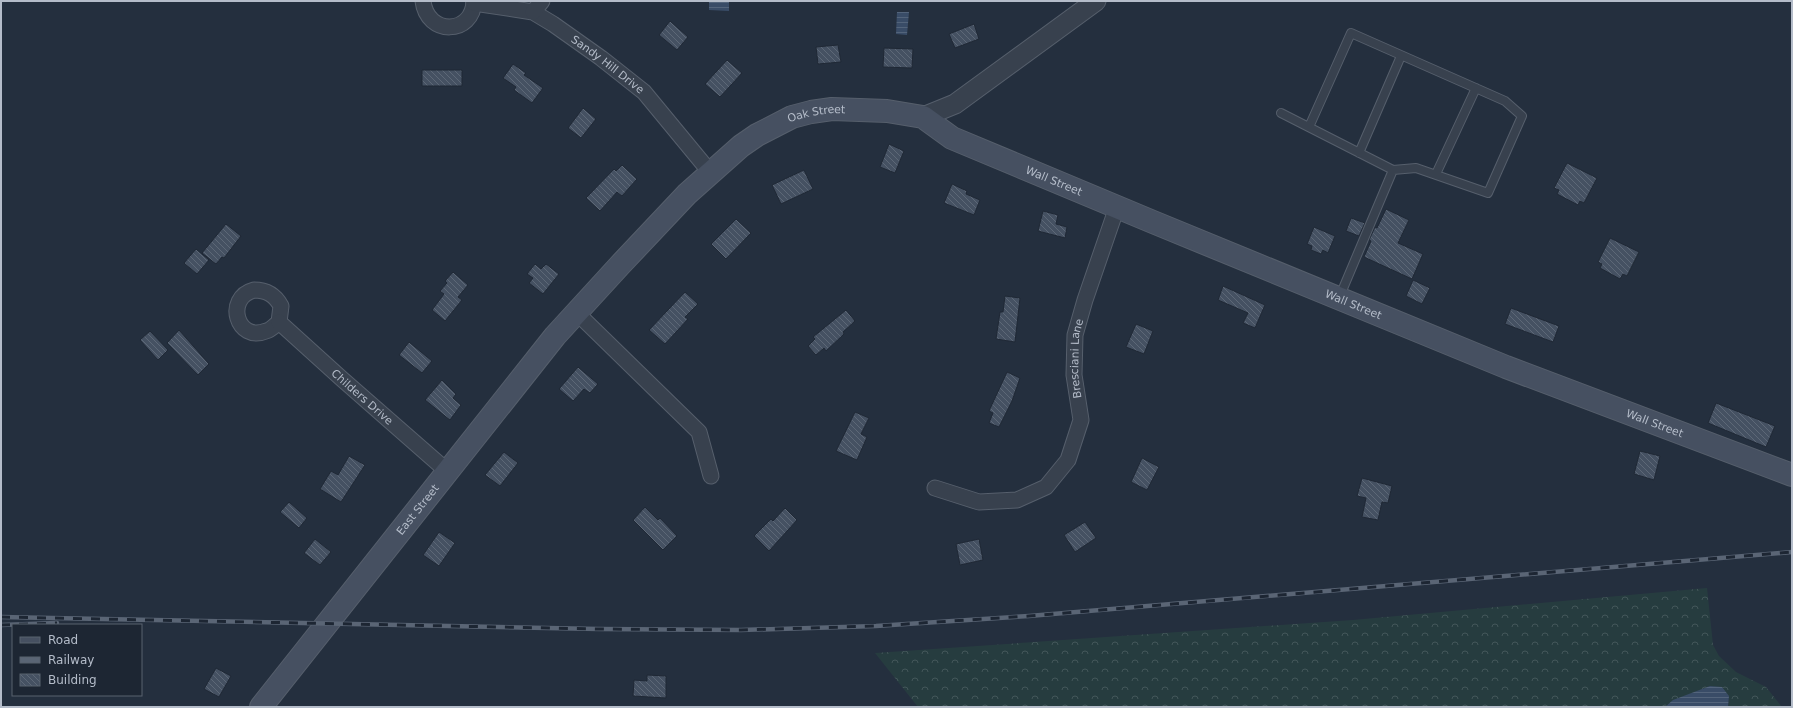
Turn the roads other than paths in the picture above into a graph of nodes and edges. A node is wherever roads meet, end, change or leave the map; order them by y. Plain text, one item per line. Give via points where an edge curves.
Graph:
1 (423, 1) edge
2 (1096, 1) edge
3 (474, 2) edge
4 (538, 7) edge
5 (1401, 56) junction
6 (1476, 88) junction
7 (1281, 113) dead end
8 (923, 117) junction
9 (1309, 127) junction
10 (1359, 152) junction
11 (1393, 170) junction
12 (710, 172) junction
13 (1436, 174) junction
14 (1117, 207) junction
15 (1339, 298) junction
16 (576, 312) junction
17 (279, 322) dead end
18 (447, 471) junction
19 (1792, 475) edge
20 (711, 476) dead end
21 (935, 488) dead end
22 (261, 707) edge

1 - 3 street, Sandy Hill Drive via 430,19 448,27 466,20
2 - 8 street via 955,104
3 - 4 street, Sandy Hill Drive
4 - 12 street, Sandy Hill Drive via 553,24 644,92
5 - 6 lane
5 - 9 lane via 1351,33
5 - 10 lane
6 - 13 lane
6 - 13 lane via 1505,101 1522,116 1488,193
7 - 9 lane
8 - 12 main road, Oak Street via 887,112 811,112 792,117 757,135
8 - 14 main road, Wall Street via 952,138
9 - 10 lane
10 - 11 lane
11 - 13 lane via 1416,168
11 - 15 lane
12 - 16 main road, Oak Street
14 - 15 main road, Wall Street
14 - 21 street, Bresciani Lane via 1084,300 1075,335 1074,375 1081,420 1068,460 1046,487 1017,500 979,502
15 - 19 main road, Wall Street via 1513,369
16 - 18 main road, East Street
16 - 20 street via 699,432
17 - 18 street, Childers Drive
18 - 22 main road, East Street

